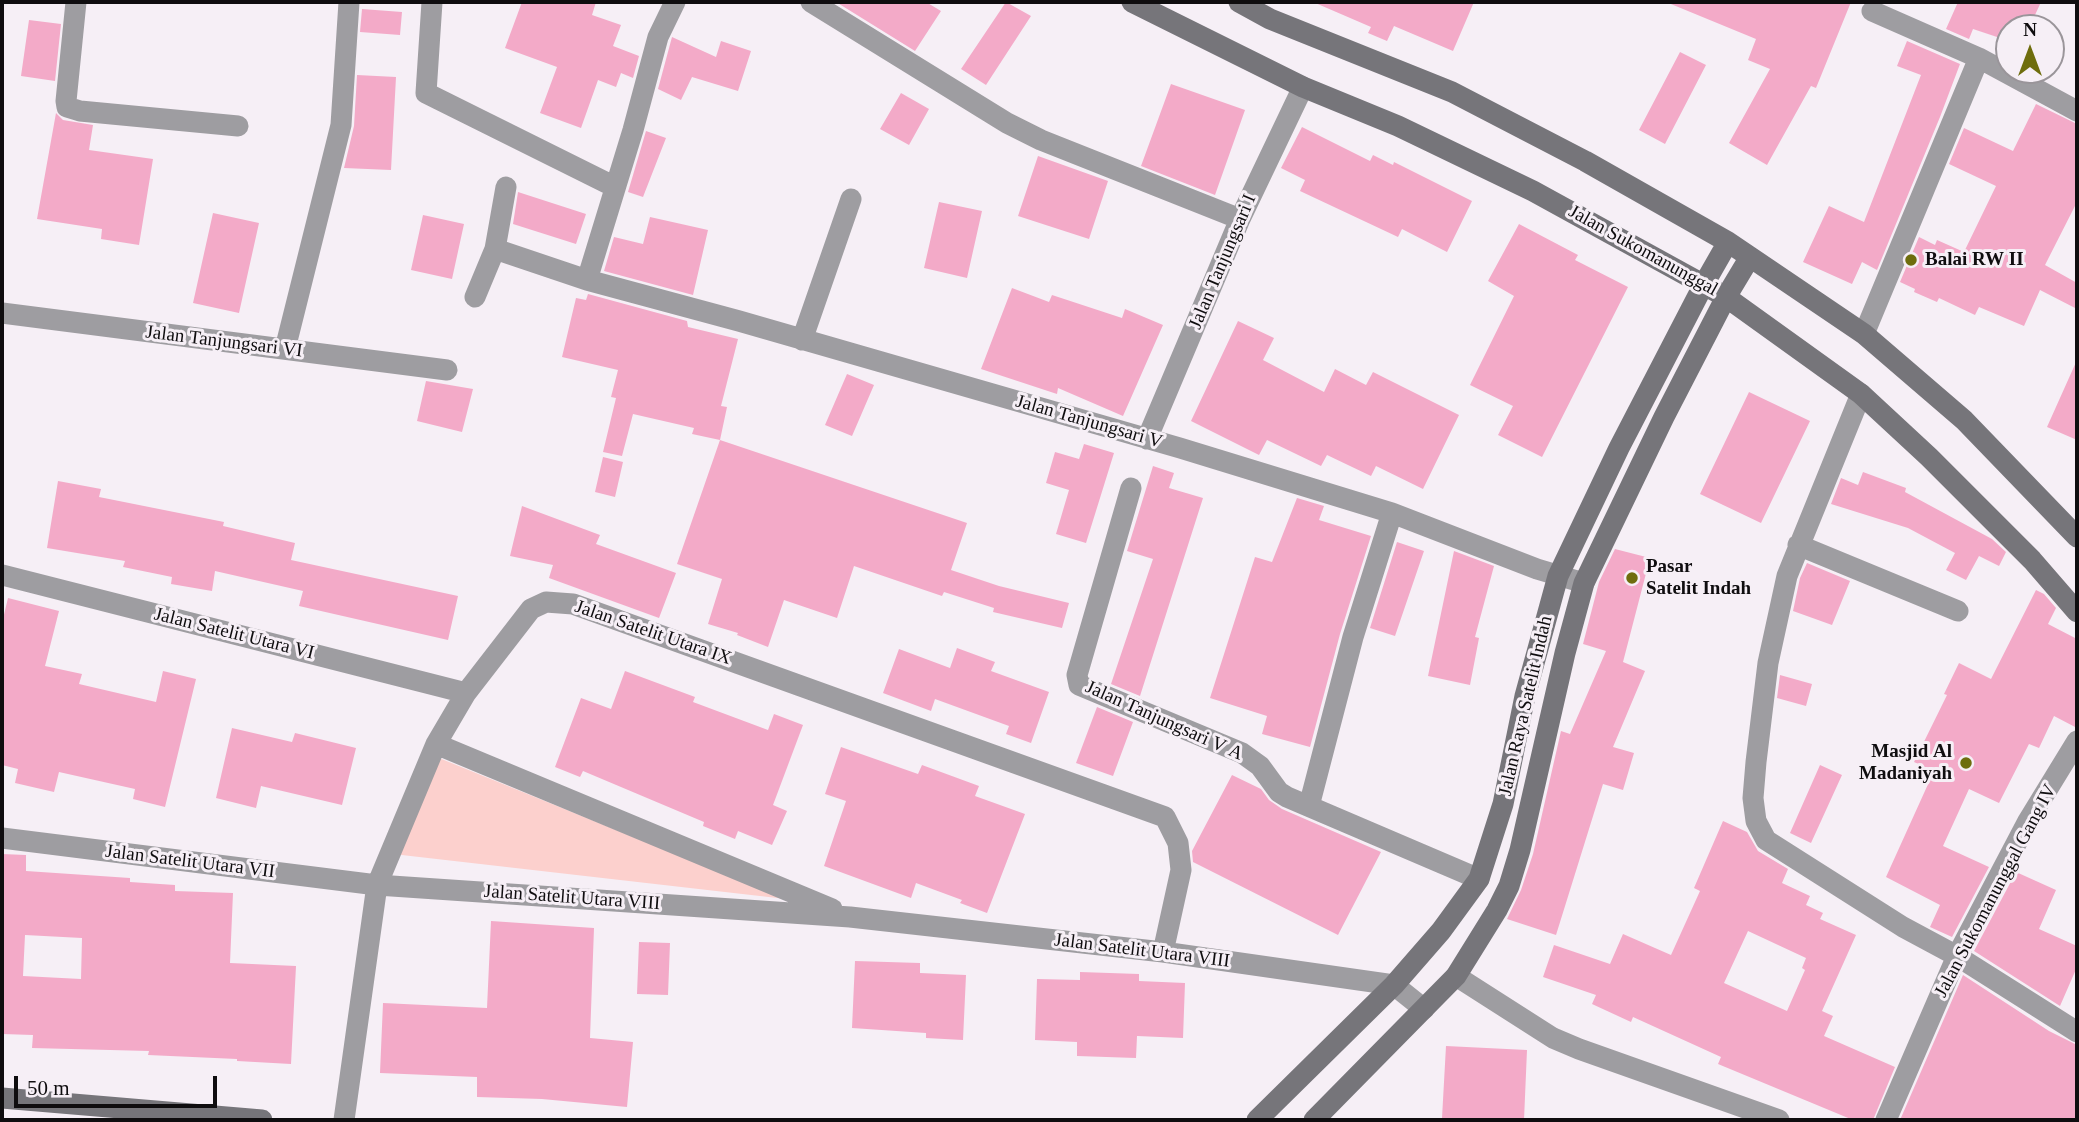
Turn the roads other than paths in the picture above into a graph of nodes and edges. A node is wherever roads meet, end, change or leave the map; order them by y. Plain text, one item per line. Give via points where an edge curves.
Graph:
1 (76, 2) edge
2 (349, 2) edge
3 (432, 2) edge
4 (674, 2) edge
5 (1132, 2) edge
6 (1239, 2) edge
7 (823, 4) edge
8 (1872, 12) dead end
9 (1979, 58) junction
10 (1303, 87) junction
11 (2077, 111) edge
12 (238, 126) dead end
13 (506, 187) dead end
14 (615, 187) junction
15 (851, 199) dead end
16 (1240, 219) junction
17 (1728, 242) junction
18 (495, 249) junction
19 (1750, 257) junction
20 (587, 280) junction
21 (1703, 284) junction
22 (475, 297) dead end
23 (1726, 297) junction
24 (2, 313) edge
25 (1864, 334) junction
26 (802, 340) junction
27 (285, 349) junction
28 (447, 370) dead end
29 (1860, 394) junction
30 (1147, 439) junction
31 (1131, 488) dead end
32 (1392, 513) junction
33 (2077, 537) edge
34 (1798, 545) junction
35 (2, 575) edge
36 (1558, 576) junction
37 (1584, 583) junction
38 (1958, 611) dead end
39 (2077, 612) edge
40 (466, 693) junction
41 (2077, 741) edge
42 (436, 744) junction
43 (1309, 806) junction
44 (2, 838) edge
45 (1479, 879) junction
46 (377, 886) junction
47 (850, 917) junction
48 (1163, 952) junction
49 (1957, 956) junction
50 (1456, 976) junction
51 (1394, 985) junction
52 (1424, 1009) junction
53 (2077, 1032) edge
54 (2, 1098) edge
55 (262, 1120) edge
56 (344, 1120) edge
57 (1257, 1120) edge
58 (1314, 1120) edge
59 (1779, 1120) edge
60 (1886, 1120) edge

1 - 12 street via 67,107
2 - 27 street via 341,125
3 - 14 street via 426,93
4 - 14 street via 658,37
5 - 10 main road, Jalan Sukomanunggal
6 - 17 main road via 1270,19 1452,92
7 - 16 street via 1007,123
8 - 9 street
9 - 11 street
9 - 25 street
10 - 16 street, Jalan Tanjungsari I
10 - 21 main road, Jalan Sukomanunggal via 1398,126 1533,191
13 - 18 street
14 - 20 street
15 - 26 street
16 - 30 street, Jalan Tanjungsari I
17 - 19 main road
17 - 21 main road, Jalan Raya Satelit Indah
18 - 20 street, Jalan Tanjungsari V
18 - 22 street
19 - 23 main road, Jalan Raya Satelit Indah
19 - 25 main road
20 - 26 street, Jalan Tanjungsari V
21 - 23 main road, Jalan Sukomanunggal
21 - 36 main road, Jalan Raya Satelit Indah
23 - 29 main road, Jalan Sukomanunggal
23 - 37 main road, Jalan Raya Satelit Indah
24 - 27 street, Jalan Tanjungsari VI
25 - 33 main road via 1964,420
26 - 30 street, Jalan Tanjungsari V
27 - 28 street, Jalan Tanjungsari VI
29 - 34 street
29 - 39 main road, Jalan Sukomanunggal via 2023,550
30 - 32 street, Jalan Tanjungsari V
31 - 43 street, Jalan Tanjungsari V A via 1077,683 1242,753 1279,792
32 - 36 street, Jalan Tanjungsari V
32 - 43 street via 1353,637
34 - 38 street
34 - 49 street via 1768,663 1753,798 1756,821 1766,840
35 - 40 street, Jalan Satelit Utara VI
36 - 37 street, Jalan Tanjungsari V
36 - 45 main road, Jalan Raya Satelit Indah via 1525,696 1503,804
37 - 50 main road, Jalan Raya Satelit Indah via 1509,886
40 - 42 street, Jalan Satelit Utara IX
40 - 48 street, Jalan Satelit Utara IX via 531,609 546,602 563,602 1166,817 1178,843 1181,870
41 - 49 street, Jalan Sukomanunggal Gang IV via 2028,821
42 - 46 street, Jalan Satelit Utara IX
42 - 47 street, Jalan Satelit Utara VIII
43 - 45 street, Jalan Tanjungsari V A
44 - 46 street, Jalan Satelit Utara VII
45 - 51 main road, Jalan Raya Satelit Indah
46 - 47 street, Jalan Satelit Utara VIII
46 - 56 street, Jalan Satelit Utara IX
47 - 48 street, Jalan Satelit Utara VIII
48 - 51 street, Jalan Satelit Utara VIII
49 - 53 street
49 - 60 street, Jalan Sukomanunggal Gang IV
50 - 52 main road, Jalan Raya Satelit Indah
50 - 59 street via 1553,1038
51 - 52 street
51 - 57 main road, Jalan Raya Satelit Indah
52 - 58 main road, Jalan Raya Satelit Indah
54 - 55 main road

